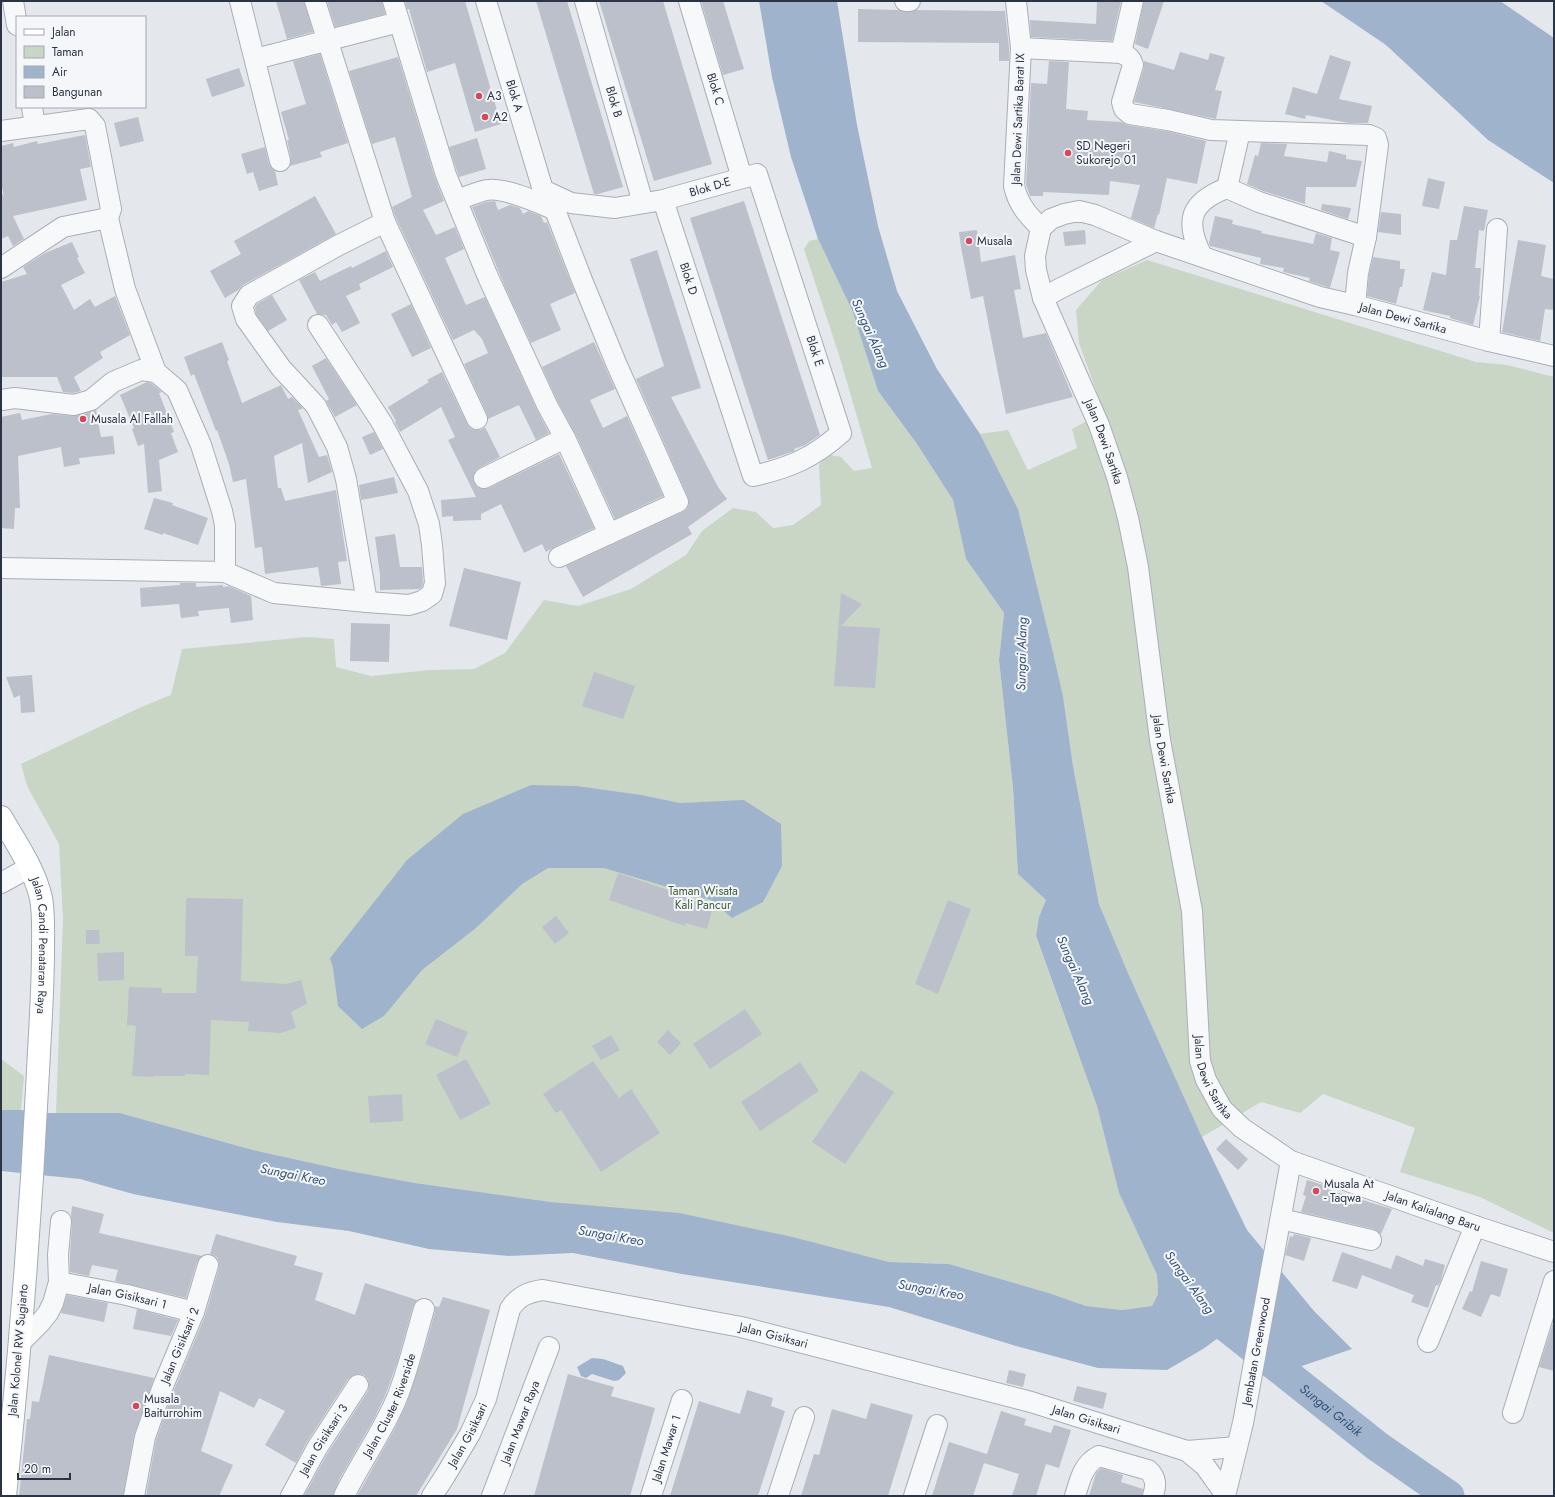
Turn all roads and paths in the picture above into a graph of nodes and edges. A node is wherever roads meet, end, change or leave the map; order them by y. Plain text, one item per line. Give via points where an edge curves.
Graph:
1 (13, 1) edge
2 (240, 1) edge
3 (315, 1) edge
4 (393, 1) edge
5 (486, 1) edge
6 (585, 1) edge
7 (689, 1) edge
8 (905, 1) edge
9 (910, 1) edge
10 (1016, 1) edge
11 (1132, 1) edge
12 (16, 19) edge
13 (399, 22) junction
14 (326, 40) junction
15 (1021, 48) junction
16 (1121, 53) junction
17 (255, 58) junction
18 (34, 117) edge
19 (1, 131) edge
20 (1240, 131) junction
21 (280, 161) dead end
22 (749, 176) junction
23 (1227, 188) junction
24 (457, 200) junction
25 (663, 200) junction
26 (643, 203) junction
27 (110, 214) junction
28 (385, 222) junction
29 (1041, 228) junction
30 (1497, 229) dead end
31 (1366, 237) junction
32 (1156, 241) junction
33 (1202, 256) junction
34 (1, 268) edge
35 (1043, 298) junction
36 (1355, 305) junction
37 (318, 325) dead end
38 (1489, 341) junction
39 (1554, 356) edge
40 (156, 372) junction
41 (1, 400) edge
42 (477, 419) dead end
43 (566, 438) junction
44 (753, 476) joint
45 (484, 478) dead end
46 (609, 534) junction
47 (559, 557) dead end
48 (1, 568) edge
49 (225, 572) junction
50 (367, 602) junction
51 (1, 817) edge
52 (30, 867) junction
53 (1, 883) edge
54 (1291, 1161) junction
55 (31, 1204) joint
56 (1281, 1220) junction
57 (61, 1221) dead end
58 (1475, 1226) junction
59 (1371, 1240) dead end
60 (1554, 1252) edge
61 (208, 1266) dead end
62 (1554, 1281) edge
63 (59, 1282) junction
64 (424, 1309) dead end
65 (194, 1312) junction
66 (1428, 1342) dead end
67 (20, 1343) junction
68 (549, 1347) dead end
69 (358, 1385) dead end
70 (682, 1400) dead end
71 (1513, 1413) dead end
72 (804, 1416) dead end
73 (938, 1425) dead end
74 (1237, 1447) junction
75 (1187, 1451) junction
76 (1225, 1495) edge
77 (4, 1496) edge
78 (134, 1496) edge
79 (292, 1496) edge
80 (344, 1496) edge
81 (432, 1496) edge
82 (492, 1496) edge
83 (651, 1496) edge
84 (778, 1496) edge
85 (914, 1496) edge
86 (1075, 1496) edge
87 (1153, 1496) edge

1 - 12 street
2 - 17 street
3 - 14 street
4 - 13 street
5 - 26 street, Blok A via 543,190 571,204 615,208
6 - 26 street, Blok B
7 - 22 street, Blok C
8 - 9 street
10 - 15 street, Jalan Dewi Sartika Barat IX
11 - 16 street
13 - 14 street
13 - 24 street via 446,175
14 - 17 street
14 - 28 street
15 - 16 street
15 - 29 street, Jalan Dewi Sartika Barat IX via 1014,186 1027,215
16 - 20 street via 1132,60 1133,65 1122,102 1122,107 1130,114 1211,130
17 - 21 street
18 - 19 street
18 - 27 street via 89,119 95,126
20 - 23 street
20 - 31 street via 1369,135 1376,138 1378,145
22 - 25 street, Blok D-E
22 - 44 street, Blok E via 841,433 806,459 779,470
23 - 31 street via 1259,202
23 - 33 street via 1202,201 1194,212 1192,227
24 - 43 street via 488,277 547,405
24 - 46 street via 487,190 495,190 531,198 555,210 616,363 678,502
25 - 26 street
25 - 44 street, Blok D
27 - 34 street via 62,227
27 - 40 street via 125,289
28 - 42 street
28 - 50 street via 249,295 242,306 246,319 281,368 316,406 337,447 346,479
29 - 32 street, Jalan Dewi Sartika via 1051,219 1079,211 1095,215
29 - 35 street, Jalan Dewi Sartika via 1035,256
30 - 38 street
31 - 36 street via 1358,273
32 - 33 street, Jalan Dewi Sartika
32 - 35 street
33 - 36 street, Jalan Dewi Sartika via 1297,290
35 - 54 street, Jalan Dewi Sartika via 1099,426 1128,518 1138,567 1160,740 1192,911 1200,1061 1206,1080 1222,1109 1242,1128
36 - 38 street, Jalan Dewi Sartika
37 - 50 street via 382,423 418,491 430,531 436,583 432,594 422,601 409,604
38 - 39 street, Jalan Dewi Sartika
40 - 41 street via 141,370 113,382 91,400 74,405 16,398
40 - 49 street via 177,390 201,445 225,525
43 - 45 street
43 - 46 street
46 - 47 street
48 - 49 street
49 - 50 street via 274,592
51 - 52 main road, Jalan Candi Penataran Raya
52 - 53 street
52 - 55 main road, Jalan Candi Penataran Raya via 41,900 43,935 43,980
54 - 56 street, Jembatan Greenwood
54 - 58 street, Jalan Kalialang Baru
55 - 67 main road, Jalan Kolonel RW Sugiarto
56 - 59 street
56 - 74 street, Jembatan Greenwood
57 - 63 street
58 - 60 street, Jalan Kalialang Baru
58 - 66 street
61 - 65 street, Jalan Gisiksari 2
62 - 71 street
63 - 65 street, Jalan Gisiksari 1 via 127,1295
63 - 67 street via 48,1313
64 - 80 street, Jalan Cluster Riverside via 396,1399 378,1437
65 - 78 street, Jalan Gisiksari 2 via 145,1437
67 - 77 main road, Jalan Kolonel RW Sugiarto
68 - 82 street, Jalan Mawar Raya
69 - 79 street, Jalan Gisiksari 3 via 317,1448
70 - 83 street, Jalan Mawar 1
72 - 84 street
73 - 85 street
74 - 75 street, Jalan Gisiksari
74 - 76 street, Jembatan Greenwood
75 - 76 street via 1205,1466
75 - 81 street, Jalan Gisiksari via 1031,1402 741,1327 544,1290 530,1292 514,1302 510,1309 486,1399 470,1434
86 - 87 street via 1088,1462 1099,1456 1148,1470 1156,1485

